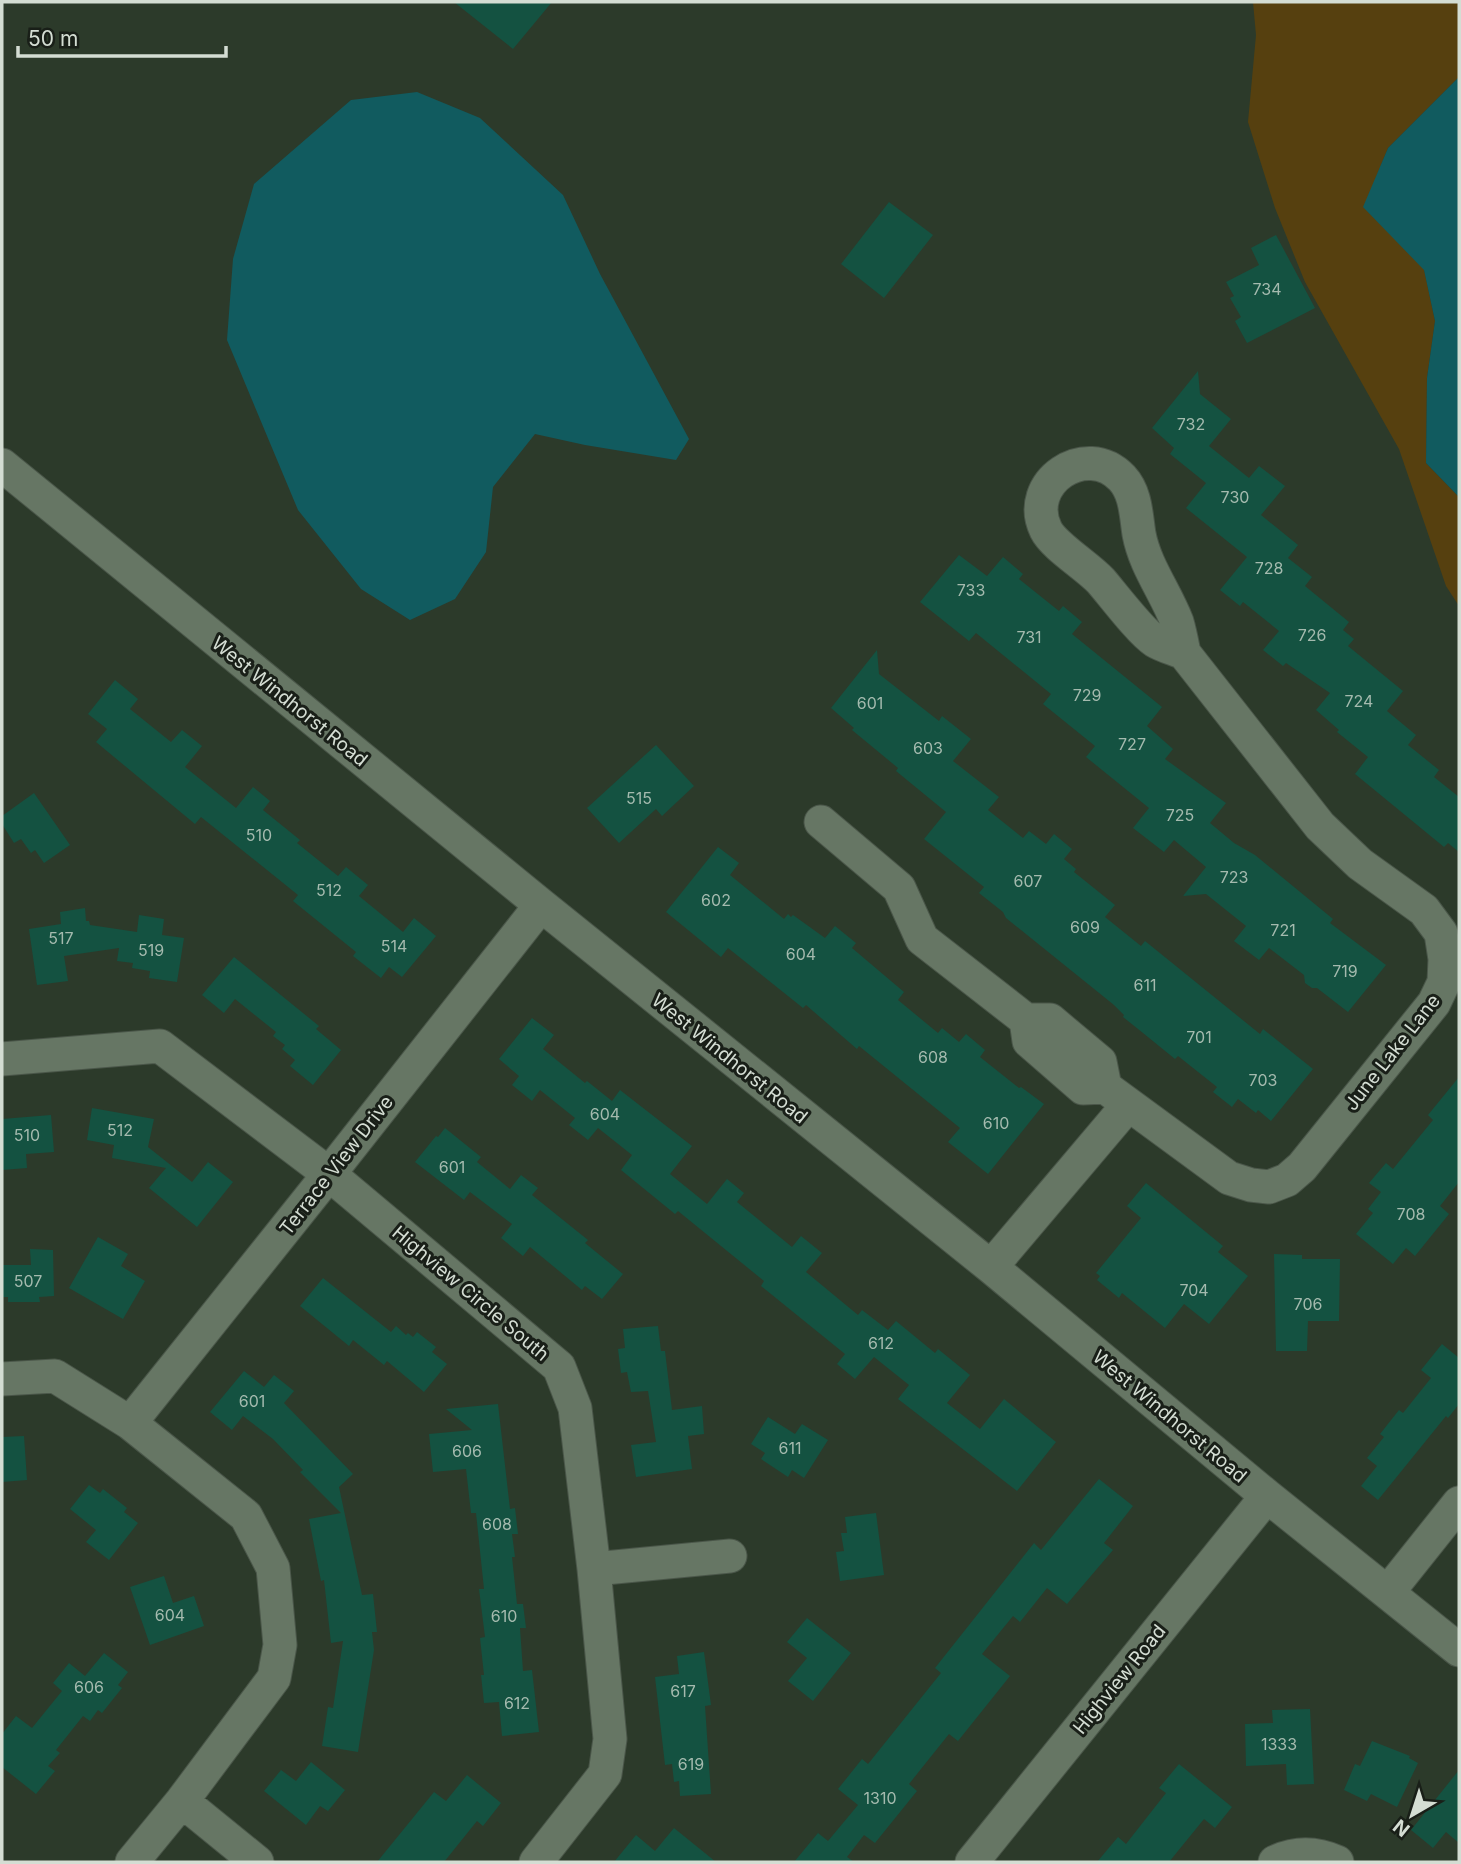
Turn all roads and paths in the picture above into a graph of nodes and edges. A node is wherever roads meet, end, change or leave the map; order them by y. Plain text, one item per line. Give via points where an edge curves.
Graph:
1 (2, 465) edge
2 (1184, 653) junction
3 (821, 822) dead end
4 (541, 905) junction
5 (2, 1059) edge
6 (1116, 1096) junction
7 (330, 1174) junction
8 (991, 1267) junction
9 (2, 1379) edge
10 (130, 1423) junction
11 (1267, 1496) junction
12 (1459, 1503) edge
13 (730, 1556) dead end
14 (594, 1569) junction
15 (1388, 1592) junction
16 (1459, 1650) edge
17 (182, 1801) junction
18 (132, 1862) edge
19 (257, 1862) edge
20 (536, 1862) edge
21 (972, 1862) edge
22 (1276, 1862) edge
23 (1337, 1862) edge

1 - 4 street, West Windhorst Road
2 - 2 street, June Lake Lane via 1177,622 1147,562 1131,491 1123,479 1099,464 1070,466 1058,473 1042,500 1042,516 1056,544 1097,576 1154,640
2 - 6 street, June Lake Lane via 1320,826 1360,864 1424,910 1441,933 1444,982 1434,1003 1302,1167 1269,1187 1229,1178
3 - 6 street, June Lake Lane via 899,888 922,939 1026,1020 1029,1041 1083,1088
4 - 7 street, Terrace View Drive
4 - 8 street, West Windhorst Road
5 - 7 street, Highview Circle South via 160,1046
6 - 8 street
7 - 10 street, Terrace View Drive
7 - 14 street, Highview Circle South via 559,1367 575,1408
8 - 11 street, West Windhorst Road
9 - 10 street via 55,1376
10 - 17 street via 246,1516 273,1568 280,1645 274,1678
11 - 15 street, West Windhorst Road
11 - 21 street, Highview Road
12 - 15 street
13 - 14 street
14 - 20 street, Highview Circle South via 610,1739 605,1774
15 - 16 street, West Windhorst Road
17 - 18 street
17 - 19 street
22 - 23 street via 1301,1855

